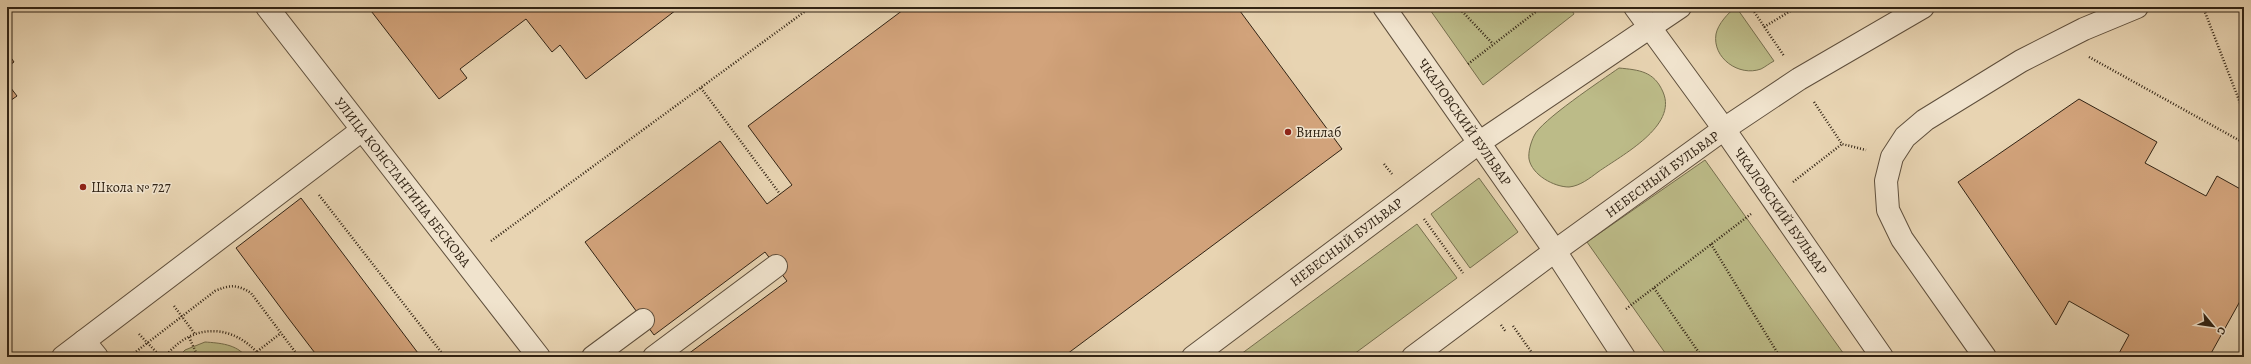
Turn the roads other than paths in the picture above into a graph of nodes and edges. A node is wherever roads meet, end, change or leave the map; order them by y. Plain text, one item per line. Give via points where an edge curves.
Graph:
1 (267, 7) edge
2 (1384, 7) edge
3 (1635, 7) edge
4 (1680, 7) edge
5 (1923, 7) edge
6 (2137, 7) edge
7 (1649, 27) junction
8 (1724, 129) junction
9 (362, 130) junction
10 (1480, 142) junction
11 (1555, 251) junction
12 (776, 266) dead end
13 (643, 320) dead end
14 (91, 349) edge
15 (63, 357) edge
16 (539, 357) edge
17 (593, 357) edge
18 (654, 357) edge
19 (1193, 357) edge
20 (1413, 357) edge
21 (1624, 357) edge
22 (1882, 357) edge
23 (1985, 357) edge

1 - 9 street, УЛИЦА КОНСТАНТИНА БЕСКОВА
2 - 10 street, ЧКАЛОВСКИЙ БУЛЬВАР
3 - 7 street, ЧКАЛОВСКИЙ БУЛЬВАР
4 - 7 street, НЕБЕСНЫЙ БУЛЬВАР
5 - 8 street, НЕБЕСНЫЙ БУЛЬВАР via 1799,79
6 - 23 street via 2022,61 1925,120 1905,137 1892,157 1886,180 1888,210 1902,239
7 - 8 street, ЧКАЛОВСКИЙ БУЛЬВАР
7 - 10 street, НЕБЕСНЫЙ БУЛЬВАР
8 - 11 street, НЕБЕСНЫЙ БУЛЬВАР
8 - 22 street, ЧКАЛОВСКИЙ БУЛЬВАР
9 - 14 street via 122,312
9 - 16 street, УЛИЦА КОНСТАНТИНА БЕСКОВА
10 - 11 street, ЧКАЛОВСКИЙ БУЛЬВАР
10 - 19 street, НЕБЕСНЫЙ БУЛЬВАР
11 - 20 street, НЕБЕСНЫЙ БУЛЬВАР
11 - 21 street, ЧКАЛОВСКИЙ БУЛЬВАР
12 - 18 street
13 - 17 street
14 - 15 street

